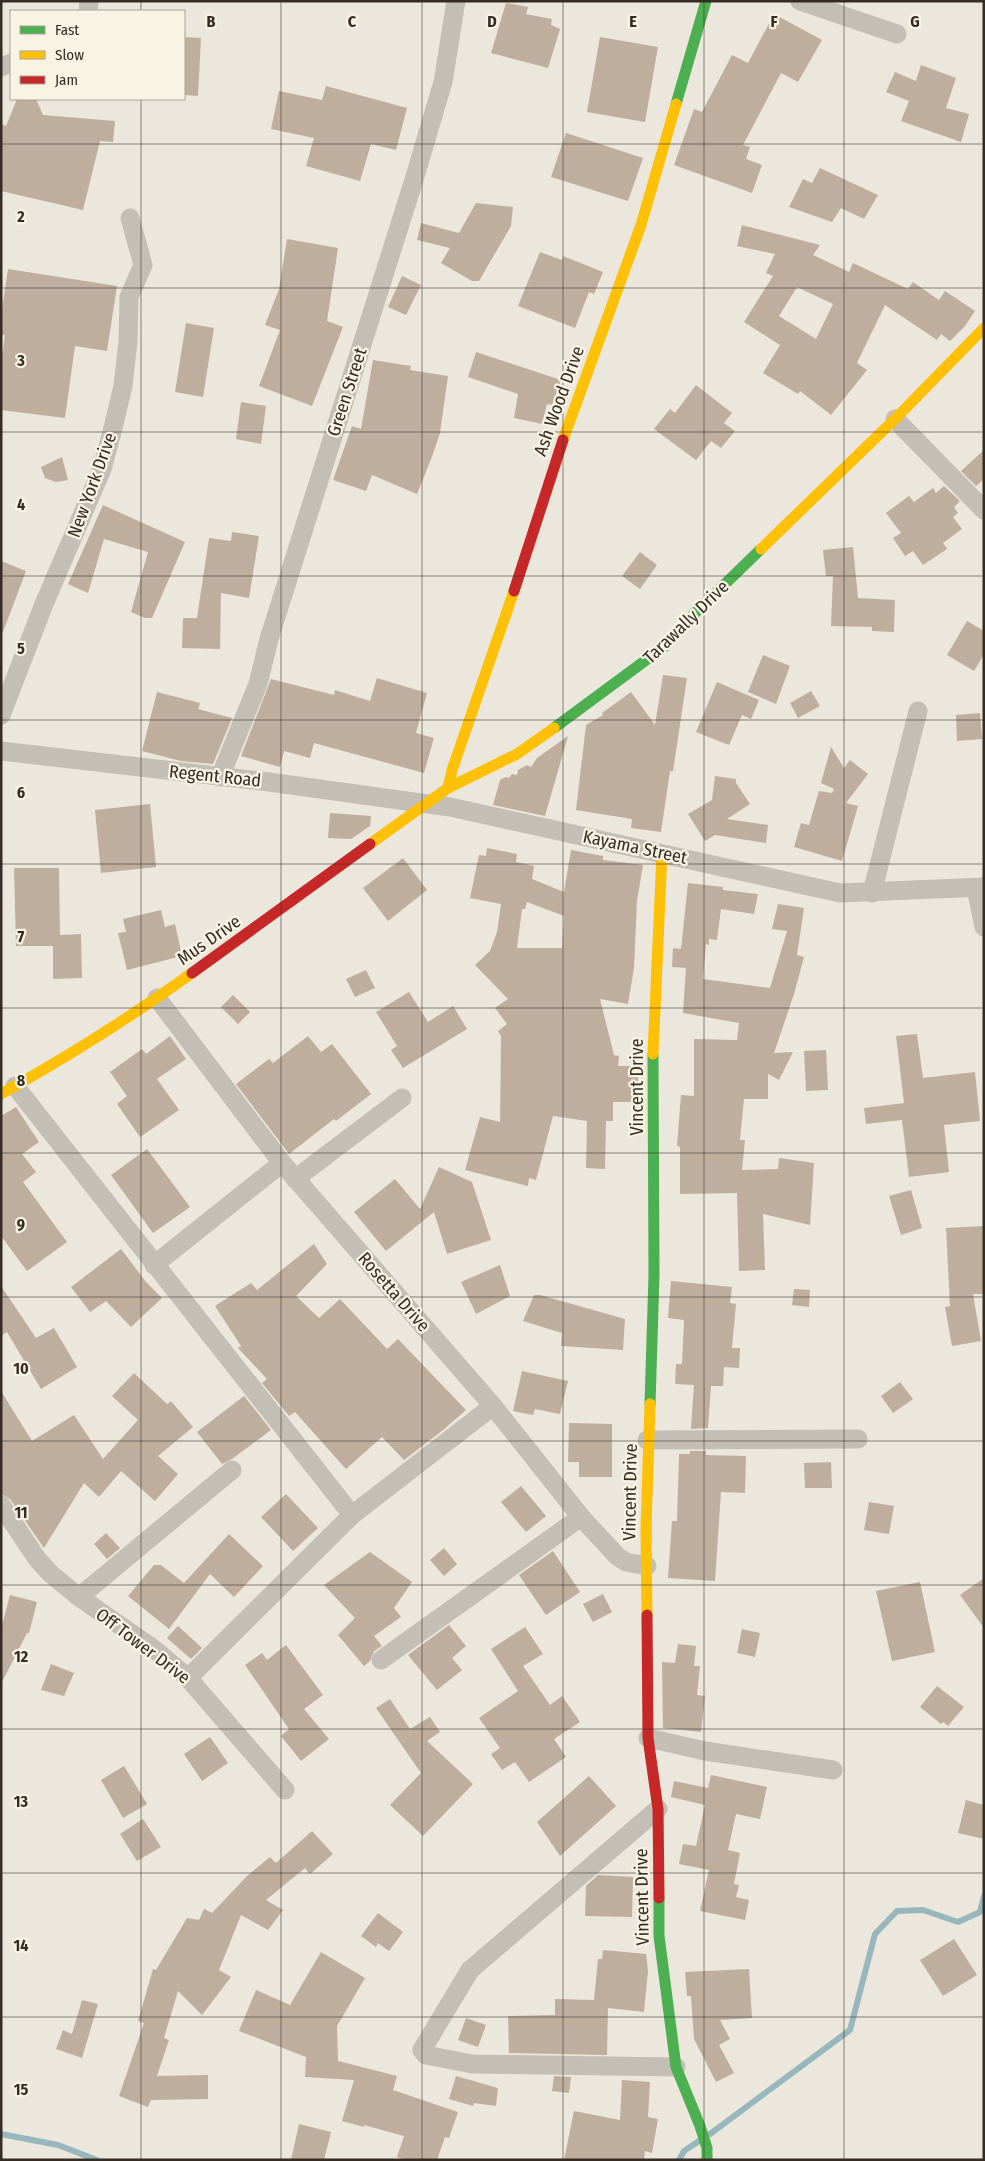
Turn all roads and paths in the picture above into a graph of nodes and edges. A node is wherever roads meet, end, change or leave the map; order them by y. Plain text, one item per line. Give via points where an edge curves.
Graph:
1 (456, 1) edge
2 (706, 1) edge
3 (800, 1) edge
4 (898, 34) dead end
5 (130, 218) dead end
6 (984, 328) edge
7 (895, 419) junction
8 (984, 510) edge
9 (918, 711) dead end
10 (1, 715) edge
11 (1, 751) edge
12 (220, 777) junction
13 (448, 788) junction
14 (429, 803) junction
15 (662, 853) junction
16 (980, 887) edge
17 (855, 893) junction
18 (984, 927) edge
19 (158, 998) junction
20 (8, 1090) edge
21 (402, 1098) dead end
22 (282, 1163) junction
23 (295, 1179) junction
24 (154, 1265) junction
25 (493, 1406) junction
26 (858, 1439) dead end
27 (648, 1440) junction
28 (232, 1470) dead end
29 (1, 1504) edge
30 (352, 1515) junction
31 (581, 1517) junction
32 (647, 1566) junction
33 (79, 1597) junction
34 (381, 1660) dead end
35 (188, 1678) junction
36 (648, 1738) junction
37 (833, 1770) dead end
38 (285, 1790) dead end
39 (658, 1809) junction
40 (676, 2067) junction
41 (707, 2154) edge

1 - 12 street, Green Street via 443,82 413,183 268,639 258,684
2 - 13 street, Ash Wood Drive via 641,225 554,470
3 - 4 street
5 - 10 street, New York Drive via 143,265 128,297 123,386 113,428 98,477
6 - 7 street, Tarawally Drive
7 - 8 street
7 - 13 street, Tarawally Drive via 665,646 517,754
9 - 17 street
11 - 12 street, Regent Road
12 - 14 street, Regent Road
13 - 14 street
14 - 15 street, Kayama Street
14 - 19 street, Mus Drive
15 - 17 street, Kayama Street
15 - 27 street, Vincent Drive via 653,1060 654,1274
16 - 17 street, Kayama Street
16 - 18 street
19 - 20 street, Mus Drive
19 - 22 street, Rosetta Drive
20 - 24 street
21 - 23 street
22 - 23 street, Rosetta Drive
22 - 24 street
23 - 25 street, Rosetta Drive
24 - 30 street
25 - 30 street
25 - 31 street, Rosetta Drive
26 - 27 street
27 - 32 street, Vincent Drive
28 - 33 street
29 - 33 street, Off Tower Drive via 38,1560
30 - 35 street
31 - 32 street, Rosetta Drive via 618,1558
31 - 34 street
32 - 36 street, Vincent Drive
33 - 35 street, Off Tower Drive via 154,1649
35 - 38 street, Off Tower Drive
36 - 37 street via 705,1751
36 - 39 street, Vincent Drive
39 - 40 street, Vincent Drive via 659,1936
39 - 40 street via 470,1970 422,2050 426,2056 472,2064
40 - 41 street, Vincent Drive via 700,2126

